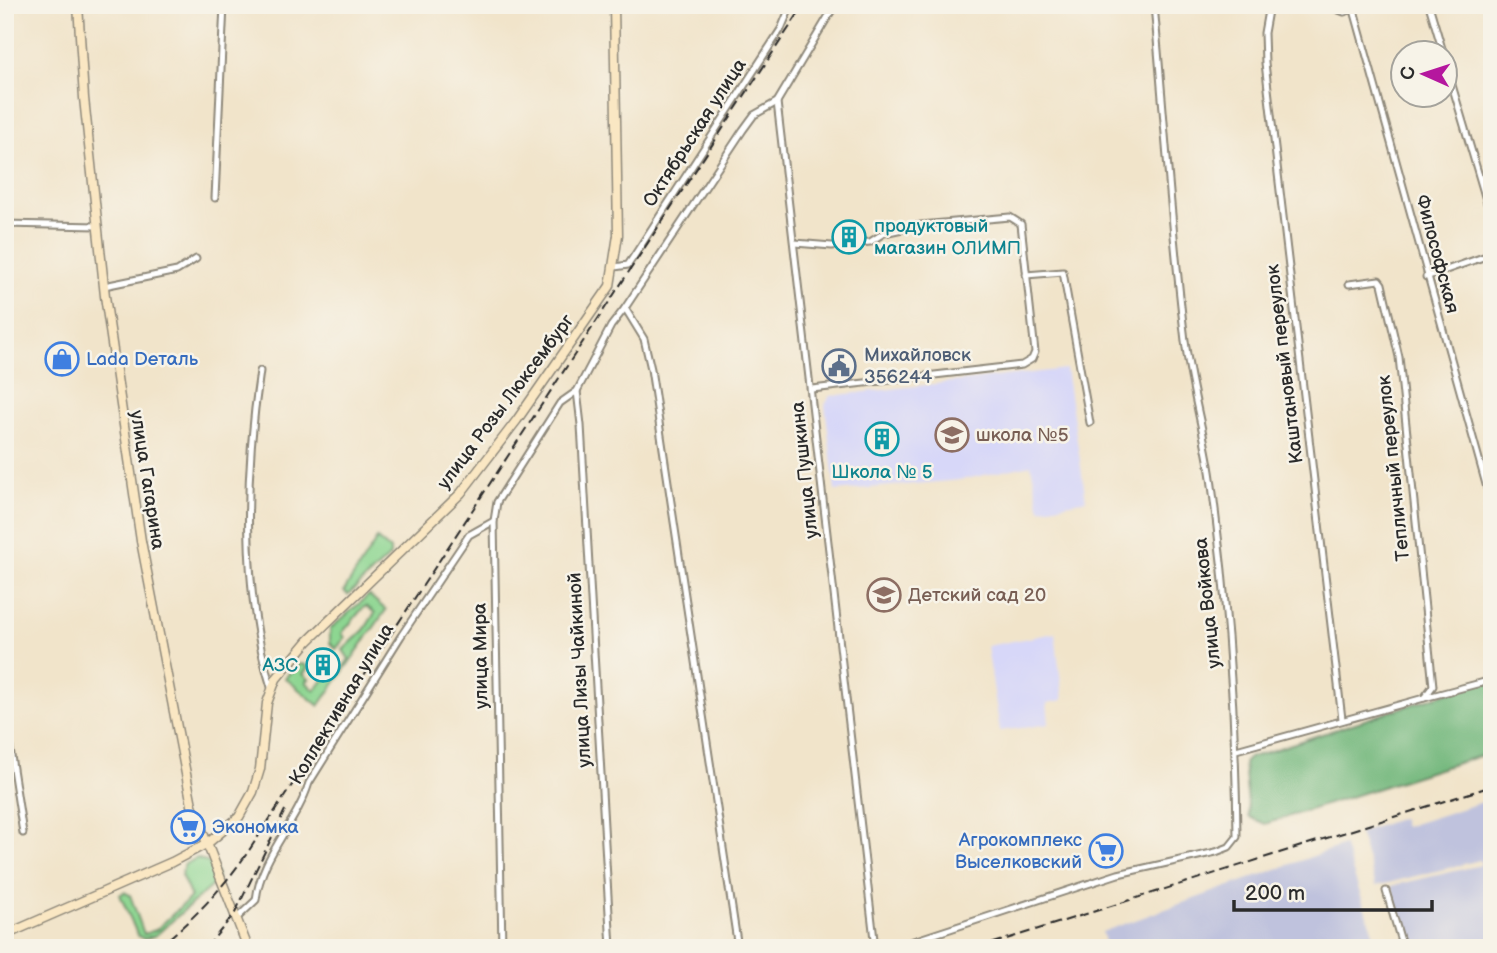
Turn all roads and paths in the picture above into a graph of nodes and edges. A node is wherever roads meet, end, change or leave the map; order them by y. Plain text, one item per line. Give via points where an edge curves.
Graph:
1 (78, 5) edge
2 (224, 5) edge
3 (614, 5) edge
4 (791, 5) edge
5 (835, 5) edge
6 (1154, 5) edge
7 (1269, 5) edge
8 (1326, 5) edge
9 (1368, 5) edge
10 (1429, 5) edge
11 (1354, 10) junction
12 (1439, 38) edge
13 (777, 102) junction
14 (1458, 105) edge
15 (215, 198) dead end
16 (1492, 220) edge
17 (5, 224) edge
18 (97, 226) junction
19 (795, 243) junction
20 (1492, 254) edge
21 (196, 259) dead end
22 (615, 267) junction
23 (1026, 275) junction
24 (1426, 277) junction
25 (1349, 285) dead end
26 (104, 286) junction
27 (625, 308) junction
28 (260, 371) dead end
29 (812, 389) junction
30 (577, 391) junction
31 (1090, 423) dead end
32 (1492, 506) edge
33 (494, 521) junction
34 (1492, 680) edge
35 (271, 687) junction
36 (1424, 698) junction
37 (5, 717) edge
38 (1342, 719) junction
39 (1236, 750) junction
40 (23, 833) dead end
41 (208, 843) junction
42 (1387, 891) dead end
43 (237, 918) junction
44 (5, 935) edge
45 (248, 948) edge
46 (502, 948) edge
47 (611, 948) edge
48 (738, 948) edge
49 (876, 948) edge
50 (892, 948) edge
51 (1403, 948) edge

1 - 18 main road, улица Гагарина
2 - 15 street
3 - 22 main road, улица Розы Люксембург
4 - 22 street, Октябрьская улица via 781,29 628,265
5 - 13 street
6 - 39 street, улица Войкова via 1184,332 1210,477
7 - 38 street, Каштановый переулок via 1264,33 1267,75
8 - 11 street via 1344,12
9 - 11 street
10 - 12 street
11 - 24 street, Философская
13 - 19 street, улица Пушкина
13 - 27 street via 748,122
14 - 16 street
17 - 18 street
18 - 26 main road, улица Гагарина
19 - 23 street via 870,242 884,233 920,225 1010,217 1021,224
19 - 29 street, улица Пушкина
20 - 24 street
21 - 26 street via 177,271
22 - 35 main road, улица Розы Люксембург via 610,286 461,493 308,641
23 - 29 street via 1035,352 1027,363
23 - 31 street via 1063,272
24 - 32 street, Философская
25 - 36 street, Тепличный переулок via 1380,280 1399,357 1433,685
26 - 41 main road, улица Гагарина via 141,541 192,805
27 - 30 street
27 - 48 street via 644,339 651,369
28 - 35 street via 249,440 250,532 257,626
29 - 49 street, улица Пушкина
30 - 33 street, улица Мира via 559,403 497,502
30 - 47 street, улица Лизы Чайкиной
33 - 43 street, Коллективная улица via 469,536 401,636 309,783 258,882 256,900
33 - 46 street, улица Мира
34 - 36 street
35 - 41 main road via 253,792 239,817
36 - 38 street
37 - 40 street
38 - 39 street
39 - 50 street, улица Войкова via 1237,837 1230,847 1118,874
41 - 43 main road, улица Гагарина
41 - 44 main road
42 - 51 street
43 - 45 main road, улица Гагарина

